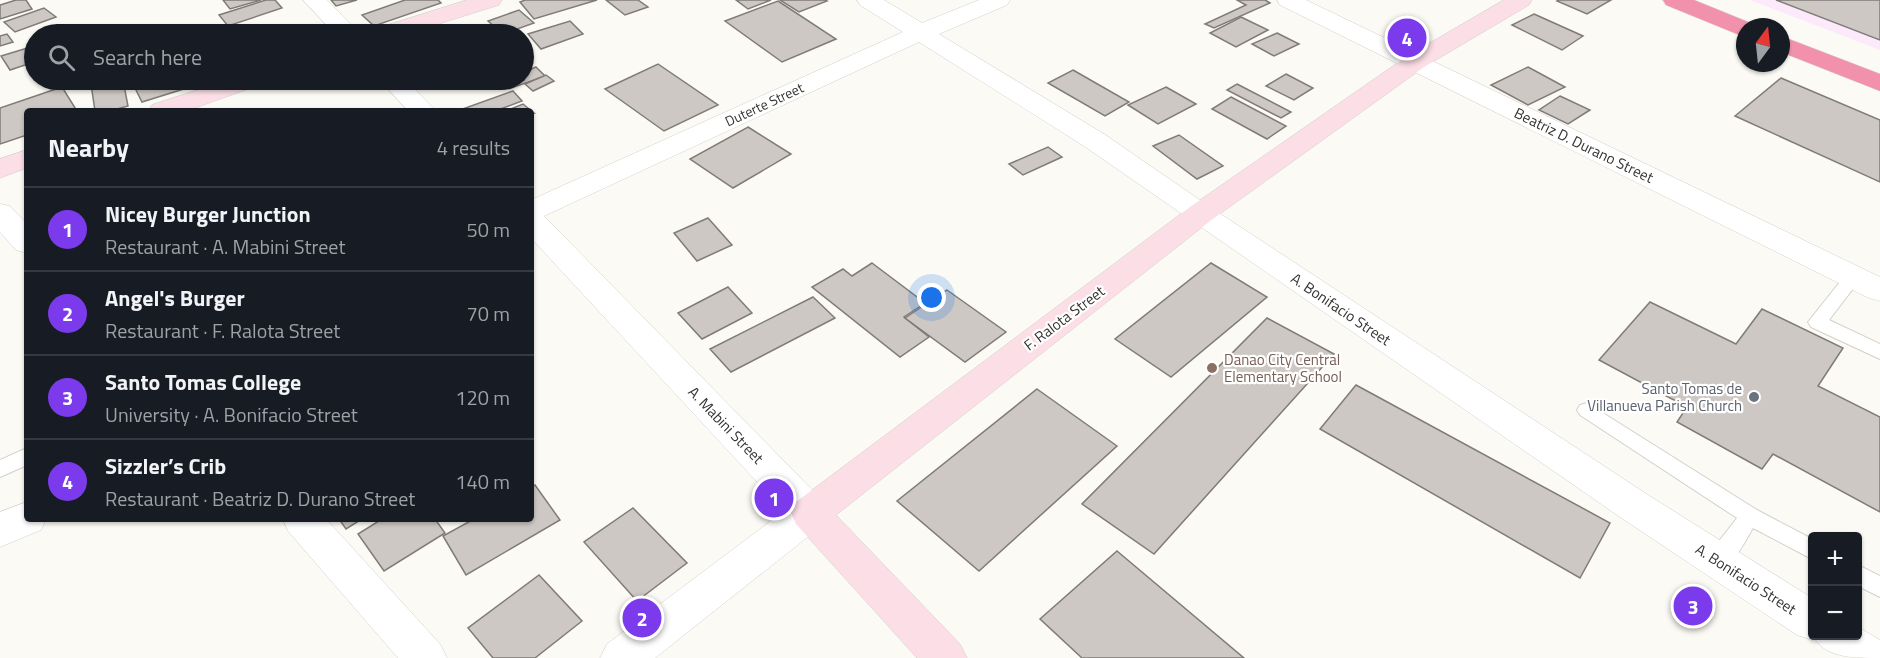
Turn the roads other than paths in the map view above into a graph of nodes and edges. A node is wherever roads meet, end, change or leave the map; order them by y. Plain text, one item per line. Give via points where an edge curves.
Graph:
1 (314, 0) edge
2 (491, 0) edge
3 (868, 0) edge
4 (999, 0) edge
5 (1288, 0) edge
6 (1521, 0) edge
7 (1674, 0) edge
8 (1706, 0) edge
9 (1751, 18) edge
10 (338, 24) edge
11 (415, 24) edge
12 (1736, 25) edge
13 (922, 33) junction
14 (1790, 34) edge
15 (1790, 47) edge
16 (1415, 62) junction
17 (1880, 70) edge
18 (1880, 83) edge
19 (222, 90) edge
20 (402, 90) edge
21 (169, 108) edge
22 (420, 108) edge
23 (24, 159) edge
24 (0, 169) edge
25 (534, 210) edge
26 (0, 213) edge
27 (1200, 214) junction
28 (534, 223) edge
29 (24, 240) edge
30 (1852, 277) junction
31 (1880, 290) edge
32 (1880, 352) edge
33 (1587, 410) dead end
34 (24, 457) edge
35 (0, 469) edge
36 (810, 513) junction
37 (1750, 516) junction
38 (24, 519) edge
39 (305, 522) edge
40 (0, 530) edge
41 (1808, 548) edge
42 (1717, 561) junction
43 (1862, 578) edge
44 (1880, 587) edge
45 (1808, 618) edge
46 (1842, 640) edge
47 (425, 658) edge
48 (622, 658) edge
49 (945, 658) edge
50 (1871, 658) edge

1 - 10 street
2 - 11 street
3 - 13 street, A. Bonifacio Street
4 - 13 street, Duterte Street
5 - 16 street, Beatriz D. Durano Street
6 - 16 street, F. Ralota Street
7 - 12 highway
8 - 9 highway
13 - 25 street, Duterte Street
13 - 27 street, A. Bonifacio Street via 1095,140
14 - 17 highway
15 - 18 highway
16 - 27 street, F. Ralota Street
16 - 30 street, Beatriz D. Durano Street
19 - 21 street
20 - 22 street
23 - 24 street
26 - 29 street
27 - 36 street, F. Ralota Street
27 - 42 street, A. Bonifacio Street
28 - 36 street, A. Mabini Street
30 - 31 street, Beatriz D. Durano Street
30 - 32 lane via 1817,322
33 - 37 lane
34 - 35 lane
36 - 48 street, F. Ralota Street
36 - 49 street, A. Mabini Street
37 - 41 lane
37 - 42 lane
38 - 40 street
39 - 47 street
42 - 45 street, A. Bonifacio Street
43 - 44 lane
46 - 50 street

